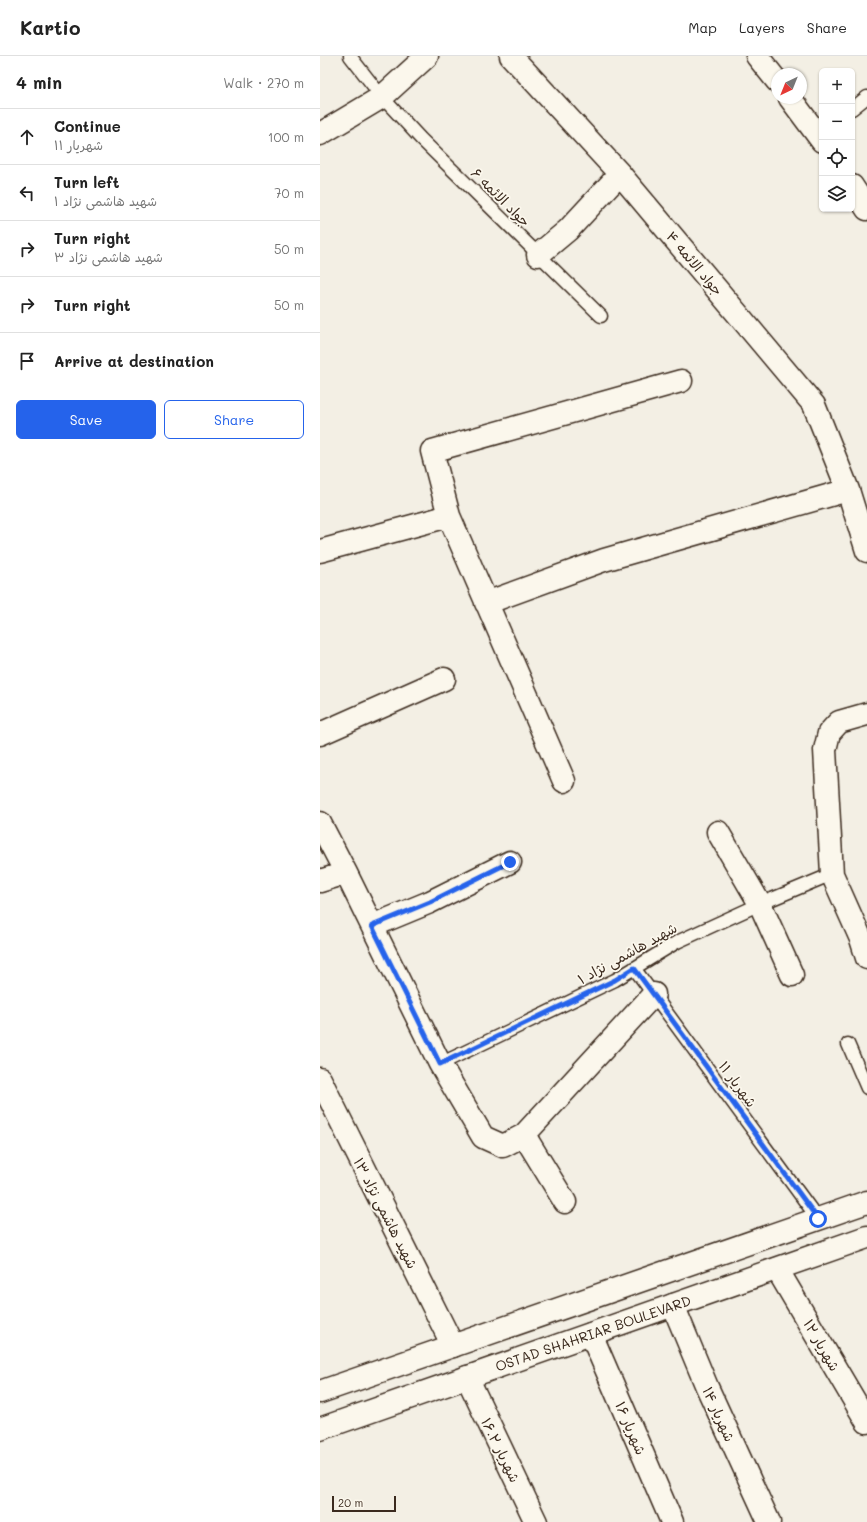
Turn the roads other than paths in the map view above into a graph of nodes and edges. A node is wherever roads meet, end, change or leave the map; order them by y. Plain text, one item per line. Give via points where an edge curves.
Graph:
1 (350, 56) edge
2 (428, 56) edge
3 (511, 56) edge
4 (757, 56) edge
5 (771, 74) edge
6 (382, 97) junction
7 (867, 97) edge
8 (795, 104) edge
9 (855, 107) edge
10 (320, 134) edge
11 (819, 134) edge
12 (620, 174) junction
13 (855, 191) edge
14 (867, 209) edge
15 (538, 254) junction
16 (601, 316) dead end
17 (681, 382) dead end
18 (848, 490) junction
19 (449, 516) junction
20 (320, 551) edge
21 (867, 551) edge
22 (486, 603) junction
23 (444, 679) dead end
24 (867, 714) edge
25 (320, 734) edge
26 (564, 782) dead end
27 (320, 823) edge
28 (718, 832) dead end
29 (510, 862) dead end
30 (346, 873) junction
31 (832, 874) junction
32 (320, 881) edge
33 (760, 904) junction
34 (372, 926) junction
35 (867, 958) edge
36 (634, 968) junction
37 (792, 975) dead end
38 (654, 994) junction
39 (848, 1044) dead end
40 (440, 1064) junction
41 (320, 1079) edge
42 (867, 1088) edge
43 (524, 1136) junction
44 (565, 1202) dead end
45 (867, 1202) edge
46 (818, 1219) junction
47 (867, 1237) edge
48 (777, 1269) junction
49 (673, 1305) junction
50 (591, 1334) junction
51 (453, 1346) junction
52 (467, 1378) junction
53 (320, 1392) edge
54 (867, 1422) edge
55 (320, 1429) edge
56 (536, 1522) edge
57 (672, 1522) edge
58 (769, 1522) edge

1 - 6 lane, جواد الائمه ۶
2 - 6 street
3 - 12 street, جواد الائمه ۴
4 - 5 street
6 - 10 street
6 - 15 lane, جواد الائمه ۶
7 - 9 lane
8 - 11 street
12 - 15 street via 568,230
12 - 18 street, جواد الائمه ۴ via 814,405
13 - 14 street
15 - 16 lane, جواد الائمه ۶
17 - 19 street via 432,451
18 - 21 street, جواد الائمه ۴
18 - 22 street via 604,560
19 - 20 street
19 - 22 street
22 - 26 street
23 - 25 street
24 - 31 street via 839,722 829,733 825,750
27 - 30 street
28 - 33 street
29 - 34 street via 430,902
30 - 32 street
30 - 34 street
31 - 33 lane, شهید هاشمی نژاد ۱
31 - 35 street
33 - 36 lane, شهید هاشمی نژاد ۱ via 676,942
33 - 37 street
34 - 40 street
36 - 38 lane, شهریار ۱۱
36 - 40 lane, شهید هاشمی نژاد ۱ via 615,980
38 - 43 street
38 - 46 lane, شهریار ۱۱
39 - 42 lane
40 - 43 street via 483,1137 503,1146
41 - 51 street, شهید هاشمی نژاد ۱۳
43 - 44 street
45 - 46 street
46 - 51 street
47 - 48 street, OSTAD SHAHRIAR BOULEVARD
48 - 49 street, OSTAD SHAHRIAR BOULEVARD
48 - 54 street, شهریار ۱۲
49 - 50 street, OSTAD SHAHRIAR BOULEVARD
49 - 58 street, شهریار ۱۴ via 707,1387
50 - 52 street, OSTAD SHAHRIAR BOULEVARD
50 - 57 street, شهریار ۱۶
51 - 53 street
52 - 55 street, OSTAD SHAHRIAR BOULEVARD
52 - 56 street, شهریار ۱۶.۲

